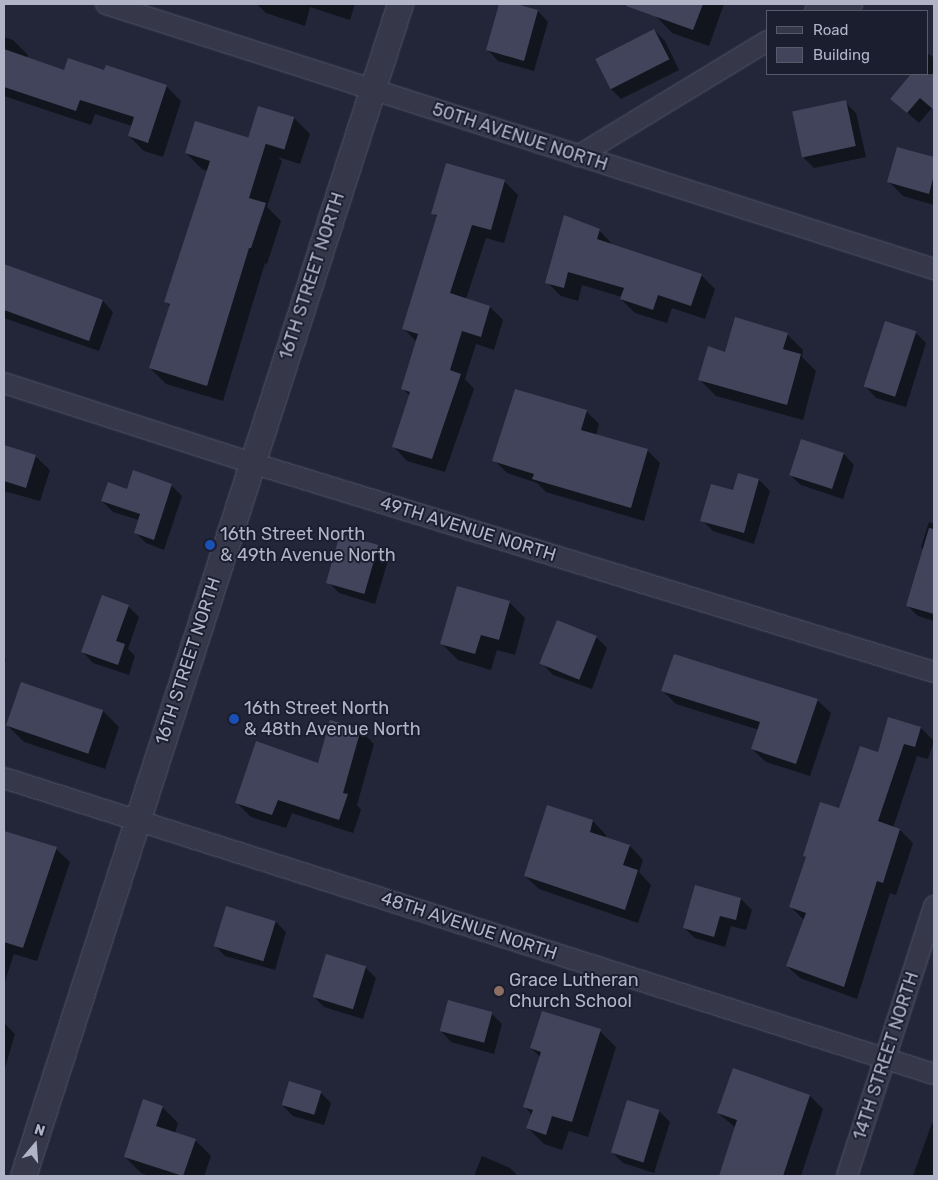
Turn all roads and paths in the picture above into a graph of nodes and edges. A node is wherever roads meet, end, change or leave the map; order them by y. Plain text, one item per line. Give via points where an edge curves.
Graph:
1 (106, 4) edge
2 (400, 4) edge
3 (852, 4) edge
4 (817, 8) edge
5 (766, 42) edge
6 (372, 90) junction
7 (578, 156) junction
8 (934, 269) edge
9 (4, 383) edge
10 (252, 463) junction
11 (934, 672) edge
12 (4, 778) edge
13 (137, 821) junction
14 (934, 906) edge
15 (885, 1059) junction
16 (934, 1074) edge
17 (23, 1176) edge
18 (847, 1176) edge

1 - 6 street, 50TH AVENUE NORTH
2 - 6 street, 16TH STREET NORTH
3 - 4 street
5 - 7 street
6 - 7 street, 50TH AVENUE NORTH
6 - 10 street, 16TH STREET NORTH
7 - 8 street, 50TH AVENUE NORTH
9 - 10 street, 49TH AVENUE NORTH
10 - 11 street, 49TH AVENUE NORTH
10 - 13 street, 16TH STREET NORTH
12 - 13 street, 48TH AVENUE NORTH
13 - 15 street, 48TH AVENUE NORTH
13 - 17 street, 16TH STREET NORTH
14 - 15 street, 14TH STREET NORTH
15 - 16 street, 48TH AVENUE NORTH
15 - 18 street, 14TH STREET NORTH

